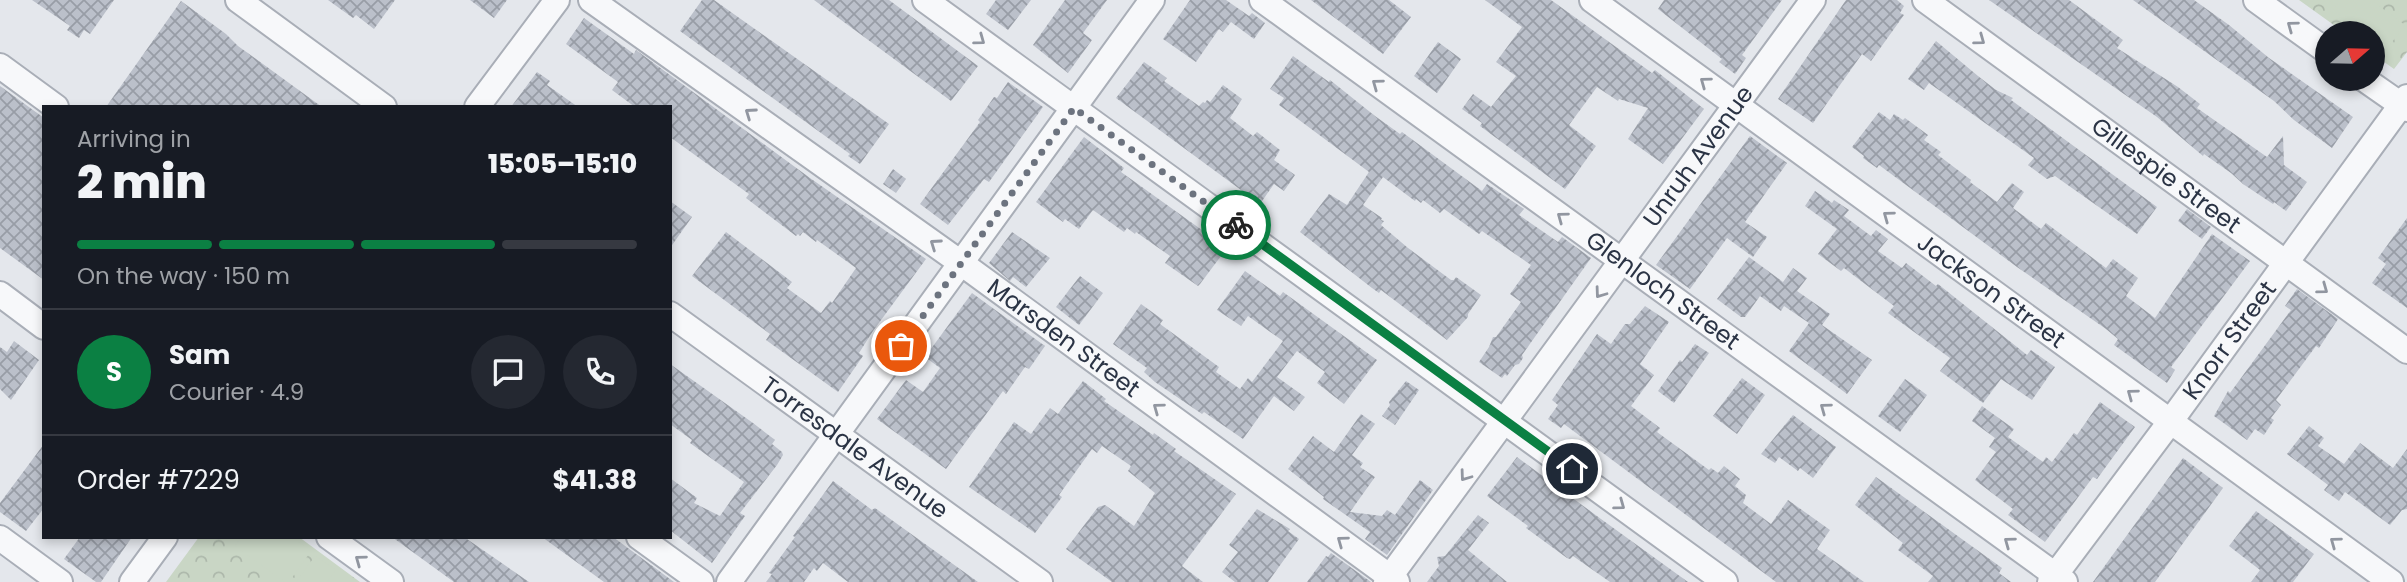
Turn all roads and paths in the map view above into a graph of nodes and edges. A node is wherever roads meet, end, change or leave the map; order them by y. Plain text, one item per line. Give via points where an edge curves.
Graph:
1 (238, 0) edge
2 (557, 0) edge
3 (592, 0) edge
4 (925, 0) edge
5 (1153, 0) edge
6 (1262, 0) edge
7 (1592, 0) edge
8 (1813, 0) edge
9 (1925, 0) edge
10 (2256, 0) edge
11 (2315, 43) edge
12 (0, 66) edge
13 (2384, 91) edge
14 (2405, 103) edge
15 (53, 105) edge
16 (381, 105) edge
17 (478, 105) edge
18 (1736, 105) junction
19 (1074, 108) junction
20 (1623, 262) junction
21 (961, 263) junction
22 (2285, 264) junction
23 (0, 294) edge
24 (672, 315) edge
25 (42, 326) edge
26 (2407, 351) edge
27 (1506, 421) junction
28 (2170, 422) junction
29 (836, 434) junction
30 (0, 538) edge
31 (164, 539) edge
32 (332, 539) edge
33 (642, 539) edge
34 (1391, 580) edge
35 (2057, 580) edge
36 (60, 582) edge
37 (132, 582) edge
38 (391, 582) edge
39 (701, 582) edge
40 (729, 582) edge
41 (1040, 582) edge
42 (1725, 582) edge
43 (2391, 582) edge

1 - 16 street
2 - 17 street
21 -> 3 street, Marsden Street
4 -> 19 street
5 - 19 street
20 -> 6 street, Glenloch Street
18 -> 7 street, Jackson Street
8 - 18 street, Unruh Avenue
9 -> 22 street, Gillespie Street
11 -> 10 street
12 - 15 street
13 - 14 street
14 - 22 street, Knorr Street
18 - 20 street, Unruh Avenue
28 -> 18 street, Jackson Street
19 - 21 street
19 - 27 street
20 -> 27 street, Unruh Avenue
35 -> 20 street, Glenloch Street
21 - 29 street
34 -> 21 street, Marsden Street
22 -> 26 street, Gillespie Street
22 - 28 street, Knorr Street
23 - 25 street
24 - 29 street, Torresdale Avenue
27 -> 34 street, Unruh Avenue
27 -> 42 street
28 - 35 street, Knorr Street
43 -> 28 street, Jackson Street
29 - 40 street
29 - 41 street, Torresdale Avenue
30 - 36 street
31 - 37 street
38 -> 32 street
33 - 39 street

